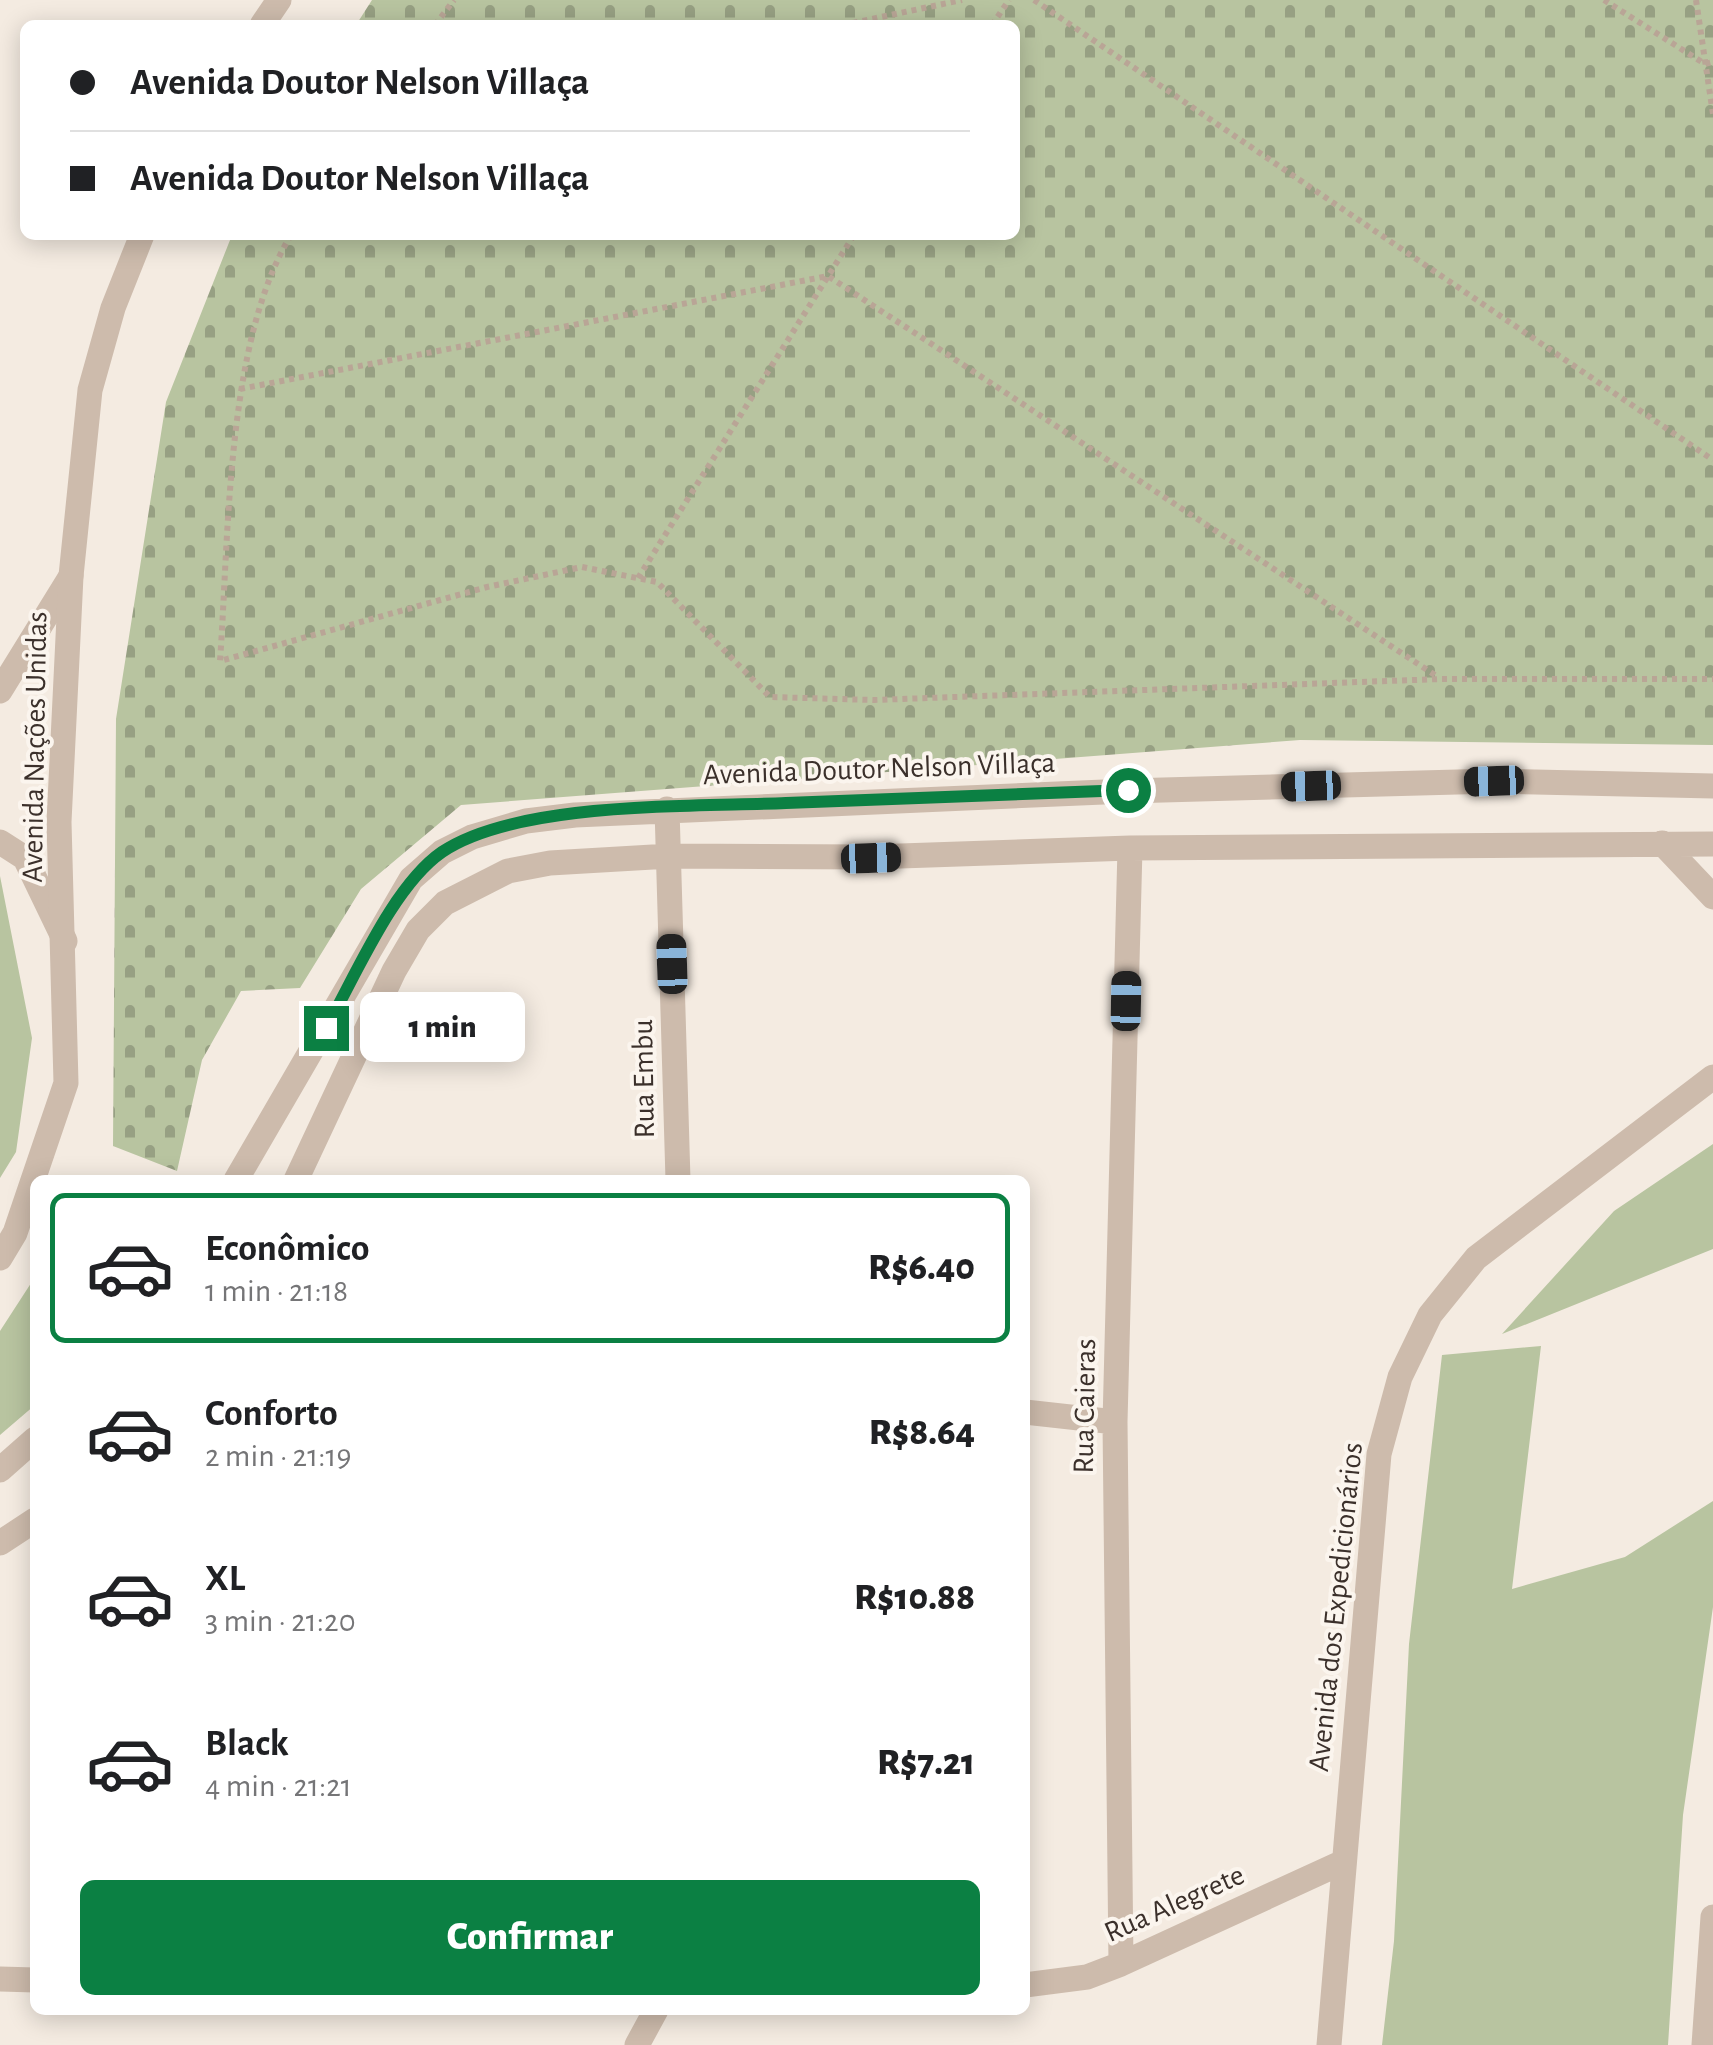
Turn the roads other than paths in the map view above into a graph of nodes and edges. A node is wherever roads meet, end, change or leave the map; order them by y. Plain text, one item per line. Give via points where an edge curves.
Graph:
1 (140, 240) edge
2 (71, 576) junction
3 (0, 691) edge
4 (1713, 786) edge
5 (667, 809) junction
6 (0, 842) edge
7 (1662, 844) junction
8 (1713, 844) edge
9 (1130, 848) junction
10 (670, 856) junction
11 (1713, 897) edge
12 (64, 941) junction
13 (1713, 1077) edge
14 (35, 1175) edge
15 (239, 1175) edge
16 (298, 1175) edge
17 (678, 1175) edge
18 (30, 1189) edge
19 (0, 1258) edge
20 (1030, 1413) edge
21 (1116, 1422) junction
22 (30, 1443) edge
23 (0, 1470) edge
24 (30, 1523) edge
25 (0, 1542) edge
26 (1344, 1862) junction
27 (1713, 1916) edge
28 (1121, 1964) junction
29 (0, 1979) edge
30 (30, 1980) edge
31 (1030, 1983) edge
32 (653, 2015) edge
33 (638, 2045) edge
34 (1329, 2045) edge
35 (1704, 2045) edge

1 - 2 street, Avenida Nações Unidas via 90,390
2 - 3 street
2 - 12 street, Avenida Nações Unidas via 60,822
4 - 5 street, Avenida Doutor Nelson Villaça via 1494,781
5 - 10 street, Rua Embu
5 - 15 street, Avenida Doutor Nelson Villaça via 526,821 442,852 411,880
6 - 12 street via 25,858
7 - 8 street
7 - 9 street
7 - 11 street
9 - 10 street via 871,858
9 - 21 street, Rua Caieras
10 - 16 street via 508,871 445,903 418,930 394,971
10 - 17 street, Rua Embu
12 - 14 street, Avenida Nações Unidas via 66,1083
13 - 26 street, Avenida dos Expedicionários via 1476,1258 1430,1315 1400,1376 1379,1454
18 - 19 street, Avenida Nações Unidas
20 - 21 street
21 - 28 street, Rua Caieras
22 - 23 street
24 - 25 street
26 - 28 street, Rua Alegrete
26 - 34 street, Avenida dos Expedicionários
27 - 35 street
28 - 31 street, Rua Alegrete via 1087,1977
29 - 30 street
32 - 33 street

